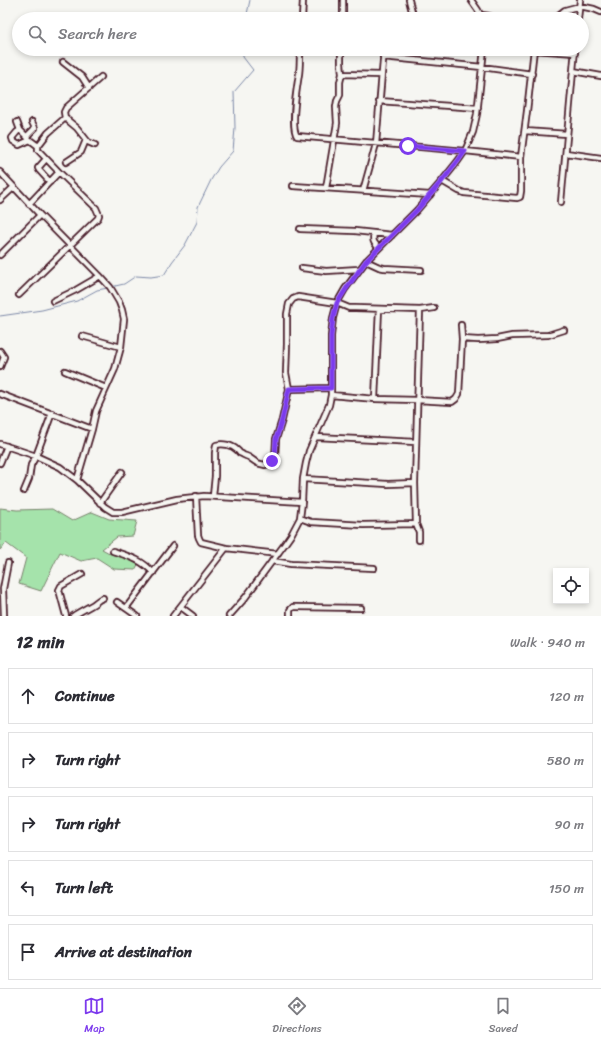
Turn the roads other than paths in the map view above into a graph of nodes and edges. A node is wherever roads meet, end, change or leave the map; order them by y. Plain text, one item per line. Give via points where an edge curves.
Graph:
1 (303, 0) edge
2 (343, 0) edge
3 (409, 0) edge
4 (471, 0) edge
5 (580, 0) edge
6 (580, 6) junction
7 (302, 12) edge
8 (343, 12) edge
9 (412, 12) edge
10 (479, 12) edge
11 (562, 12) edge
12 (579, 12) edge
13 (601, 12) edge
14 (300, 56) edge
15 (341, 56) edge
16 (483, 56) edge
17 (533, 56) edge
18 (574, 56) edge
19 (383, 57) joint
20 (63, 62) dead end
21 (482, 67) junction
22 (573, 71) junction
23 (342, 74) junction
24 (381, 74) junction
25 (532, 74) junction
26 (101, 76) dead end
27 (601, 76) edge
28 (89, 88) junction
29 (379, 101) junction
30 (478, 108) junction
31 (65, 118) junction
32 (17, 122) dead end
33 (32, 122) dead end
34 (20, 130) junction
35 (525, 131) junction
36 (567, 134) junction
37 (28, 138) junction
38 (86, 140) junction
39 (335, 140) junction
40 (376, 144) junction
41 (95, 145) dead end
42 (38, 146) junction
43 (465, 151) junction
44 (566, 153) junction
45 (521, 157) junction
46 (601, 158) edge
47 (46, 159) junction
48 (66, 162) dead end
49 (0, 172) edge
50 (59, 172) junction
51 (442, 181) junction
52 (50, 182) junction
53 (294, 186) dead end
54 (14, 187) junction
55 (326, 188) junction
56 (363, 191) junction
57 (430, 195) junction
58 (0, 200) edge
59 (561, 202) dead end
60 (29, 204) junction
61 (40, 215) junction
62 (300, 229) dead end
63 (374, 233) junction
64 (392, 235) junction
65 (70, 245) junction
66 (379, 248) junction
67 (0, 254) edge
68 (366, 261) junction
69 (302, 268) dead end
70 (359, 269) junction
71 (421, 270) dead end
72 (100, 276) junction
73 (19, 295) dead end
74 (53, 301) dead end
75 (337, 303) junction
76 (434, 308) dead end
77 (379, 309) junction
78 (420, 310) junction
79 (461, 325) dead end
80 (564, 330) dead end
81 (82, 336) dead end
82 (462, 340) junction
83 (122, 346) junction
84 (0, 351) edge
85 (0, 367) edge
86 (65, 371) dead end
87 (106, 388) junction
88 (331, 388) junction
89 (289, 389) junction
90 (0, 394) edge
91 (331, 394) junction
92 (375, 399) junction
93 (417, 400) junction
94 (52, 413) junction
95 (92, 429) junction
96 (316, 437) junction
97 (416, 442) junction
98 (0, 444) edge
99 (7, 446) junction
100 (36, 456) junction
101 (0, 463) edge
102 (122, 472) dead end
103 (303, 479) junction
104 (77, 480) junction
105 (415, 483) junction
106 (24, 491) dead end
107 (196, 496) junction
108 (213, 496) junction
109 (302, 502) junction
110 (100, 503) junction
111 (300, 518) junction
112 (416, 524) junction
113 (419, 540) dead end
114 (173, 546) dead end
115 (226, 548) junction
116 (113, 551) dead end
117 (278, 554) junction
118 (272, 561) junction
119 (8, 563) dead end
120 (374, 568) dead end
121 (153, 573) junction
122 (82, 574) dead end
123 (103, 598) dead end
124 (118, 602) dead end
125 (181, 607) junction
126 (126, 608) junction
127 (361, 608) dead end
128 (4, 616) edge
129 (66, 616) edge
130 (73, 616) edge
131 (137, 616) edge
132 (173, 616) edge
133 (193, 616) edge
134 (229, 616) edge
135 (290, 616) edge

1 - 7 street
2 - 8 street
3 - 9 street
4 - 10 street
5 - 6 street
6 - 11 street
6 - 12 street
6 - 13 street
14 - 39 street via 294,113 296,135
15 - 23 street
16 - 21 street
17 - 25 street
18 - 22 street
19 - 21 street
19 - 24 street
20 - 28 street via 82,78
21 - 25 street
21 - 30 street
22 - 27 street
22 - 36 street
23 - 24 street
23 - 39 street via 336,107
24 - 29 street
25 - 35 street
26 - 28 street
28 - 31 street via 64,110
29 - 30 street
29 - 40 street
30 - 43 street via 476,122
31 - 38 street
31 - 42 street
32 - 34 street
33 - 37 street via 35,128
34 - 37 street
34 - 37 street via 12,138 17,144
35 - 36 street
35 - 45 street
36 - 44 street
37 - 42 street
38 - 41 street
38 - 48 street via 81,152
39 - 40 street
39 - 55 street
40 - 43 street
40 - 56 street
42 - 47 street via 38,150
43 - 45 street
43 - 51 street
44 - 46 street
44 - 59 street
45 - 51 street via 521,191 518,198 459,192
47 - 50 street
47 - 52 street via 38,168
49 - 54 street
50 - 52 street
50 - 65 street via 96,208 99,215
51 - 57 street
52 - 60 street
53 - 55 street
54 - 58 street
54 - 60 street
55 - 56 street
56 - 57 street
57 - 64 street
60 - 61 street
61 - 65 street
61 - 67 street
62 - 63 street
63 - 64 street
63 - 66 street via 373,240
64 - 66 street
65 - 72 street
65 - 73 street
66 - 68 street
68 - 70 street
68 - 71 street via 384,268
69 - 70 street via 326,271
70 - 75 street
72 - 74 street
72 - 83 street via 119,302 124,319
75 - 77 street via 349,308
75 - 88 street via 331,336
75 - 89 street via 298,298 289,304 286,374
76 - 78 street
77 - 78 street
77 - 92 street
78 - 93 street
79 - 82 street
80 - 82 street via 548,335
81 - 83 street
82 - 93 street via 458,398 452,402
83 - 87 street
84 - 85 street via 4,357
86 - 87 street
87 - 95 street via 96,411
88 - 89 street
88 - 91 street
89 - 108 street via 276,439 275,458 264,465 256,463 232,446 221,443 216,445
90 - 94 street
91 - 92 street
91 - 96 street
92 - 93 street
93 - 97 street
94 - 95 street
94 - 100 street
95 - 104 street
96 - 97 street
96 - 103 street via 309,451
97 - 105 street
98 - 99 street
99 - 100 street
99 - 101 street
100 - 104 street via 60,467
100 - 106 street
102 - 110 street
103 - 105 street
103 - 109 street
104 - 110 street
105 - 112 street
107 - 108 street
107 - 110 street via 118,513 108,510
107 - 115 street via 200,540 202,543
108 - 109 street
109 - 111 street
111 - 112 street via 311,522 340,524
111 - 117 street
112 - 113 street
114 - 121 street
115 - 117 street
115 - 125 street
116 - 121 street via 134,558
117 - 118 street
118 - 120 street
118 - 134 street
119 - 128 street via 3,589
121 - 126 street
122 - 129 street via 61,586 59,590
123 - 130 street
124 - 126 street
125 - 132 street
125 - 133 street
126 - 131 street
127 - 135 street via 293,607

